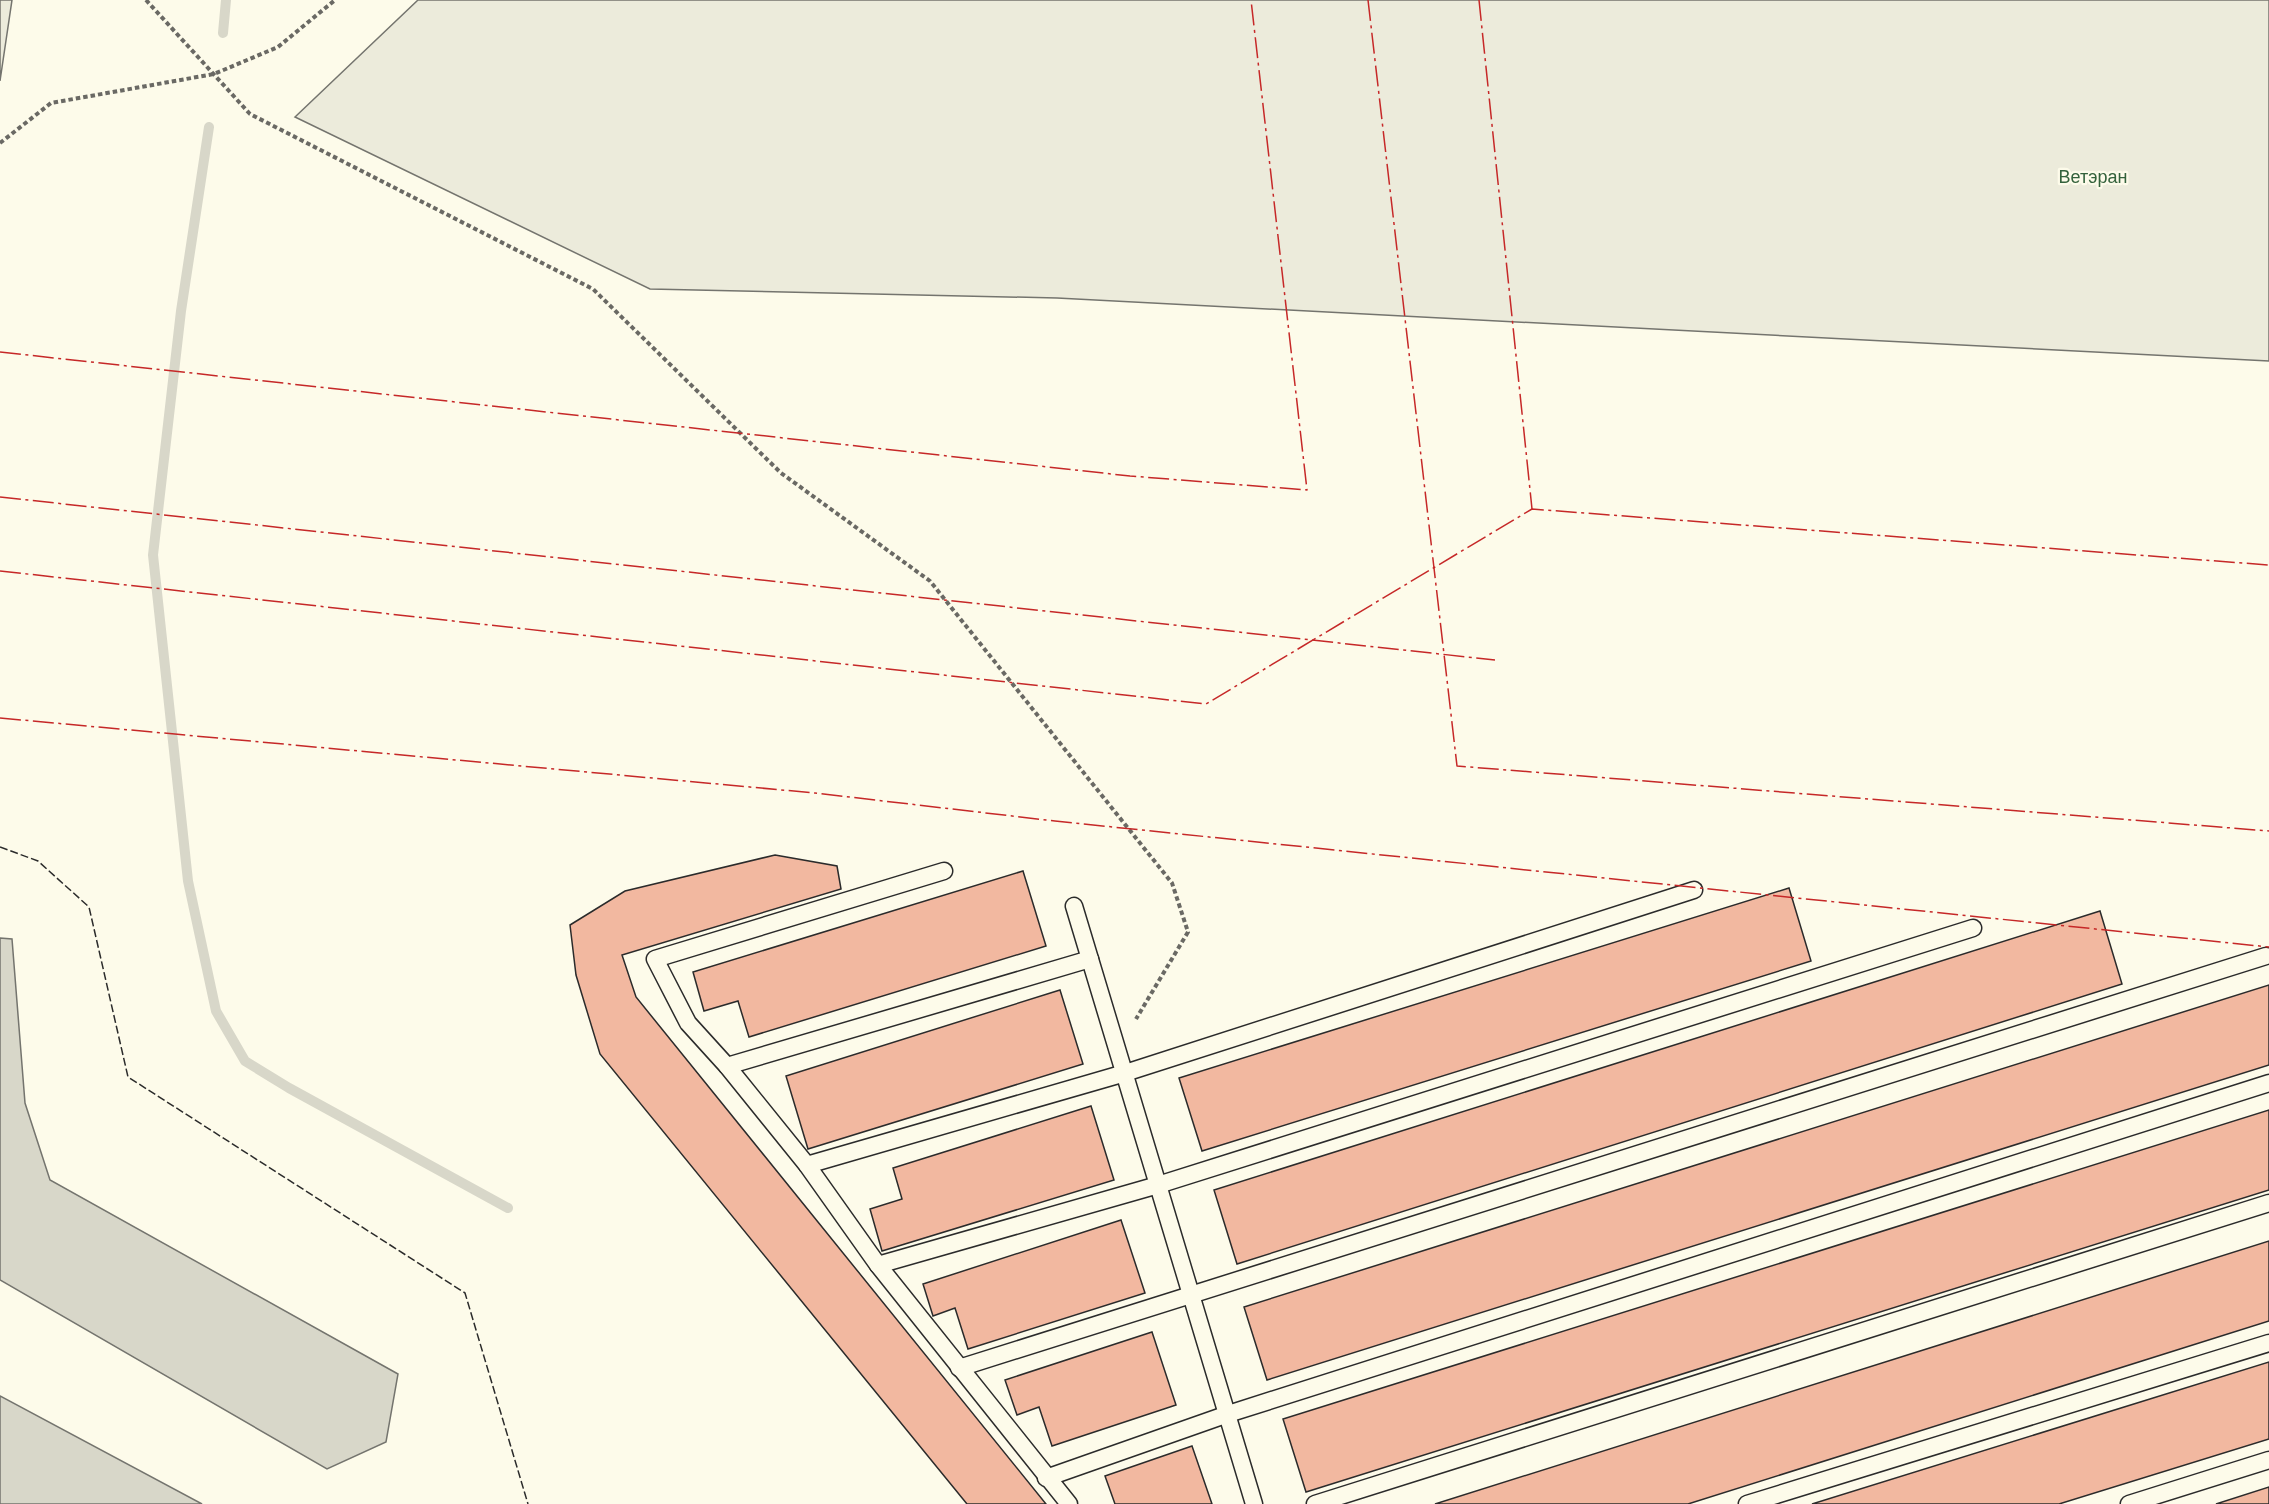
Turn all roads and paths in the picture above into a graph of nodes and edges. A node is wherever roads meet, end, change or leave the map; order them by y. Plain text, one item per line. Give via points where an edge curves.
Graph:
1 (146, 0) edge
2 (335, 0) edge
3 (214, 74) junction
4 (0, 143) edge
5 (944, 871) dead end
6 (1694, 890) dead end
7 (1074, 906) dead end
8 (1973, 928) dead end
9 (2266, 956) dead end
10 (1090, 958) junction
11 (1116, 1044) junction
12 (727, 1066) junction
13 (1125, 1073) junction
14 (2269, 1083) edge
15 (807, 1165) junction
16 (1158, 1185) junction
17 (2269, 1203) edge
18 (878, 1265) junction
19 (1192, 1296) junction
20 (2269, 1343) edge
21 (959, 1368) junction
22 (1228, 1414) junction
23 (2269, 1460) edge
24 (1046, 1478) junction
25 (1070, 1504) edge
26 (1254, 1504) edge
27 (1315, 1504) edge
28 (1747, 1504) edge
29 (2129, 1504) edge

1 - 3 path
2 - 3 path via 278,47
3 - 4 path via 51,103
3 - 11 path via 250,114 593,289 781,472 930,581 1172,883 1188,932 1141,1012
5 - 12 lane via 655,958 688,1023
6 - 13 lane
7 - 10 lane
8 - 16 lane
9 - 19 lane
10 - 11 lane
10 - 12 lane
11 - 13 lane
12 - 15 lane
13 - 15 lane
13 - 16 lane
14 - 22 lane
15 - 18 lane
16 - 18 lane
16 - 19 lane
17 - 27 lane
18 - 21 lane
19 - 21 lane
19 - 22 lane
20 - 28 lane
21 - 24 lane
22 - 24 lane
22 - 26 lane
23 - 29 lane
24 - 25 lane

